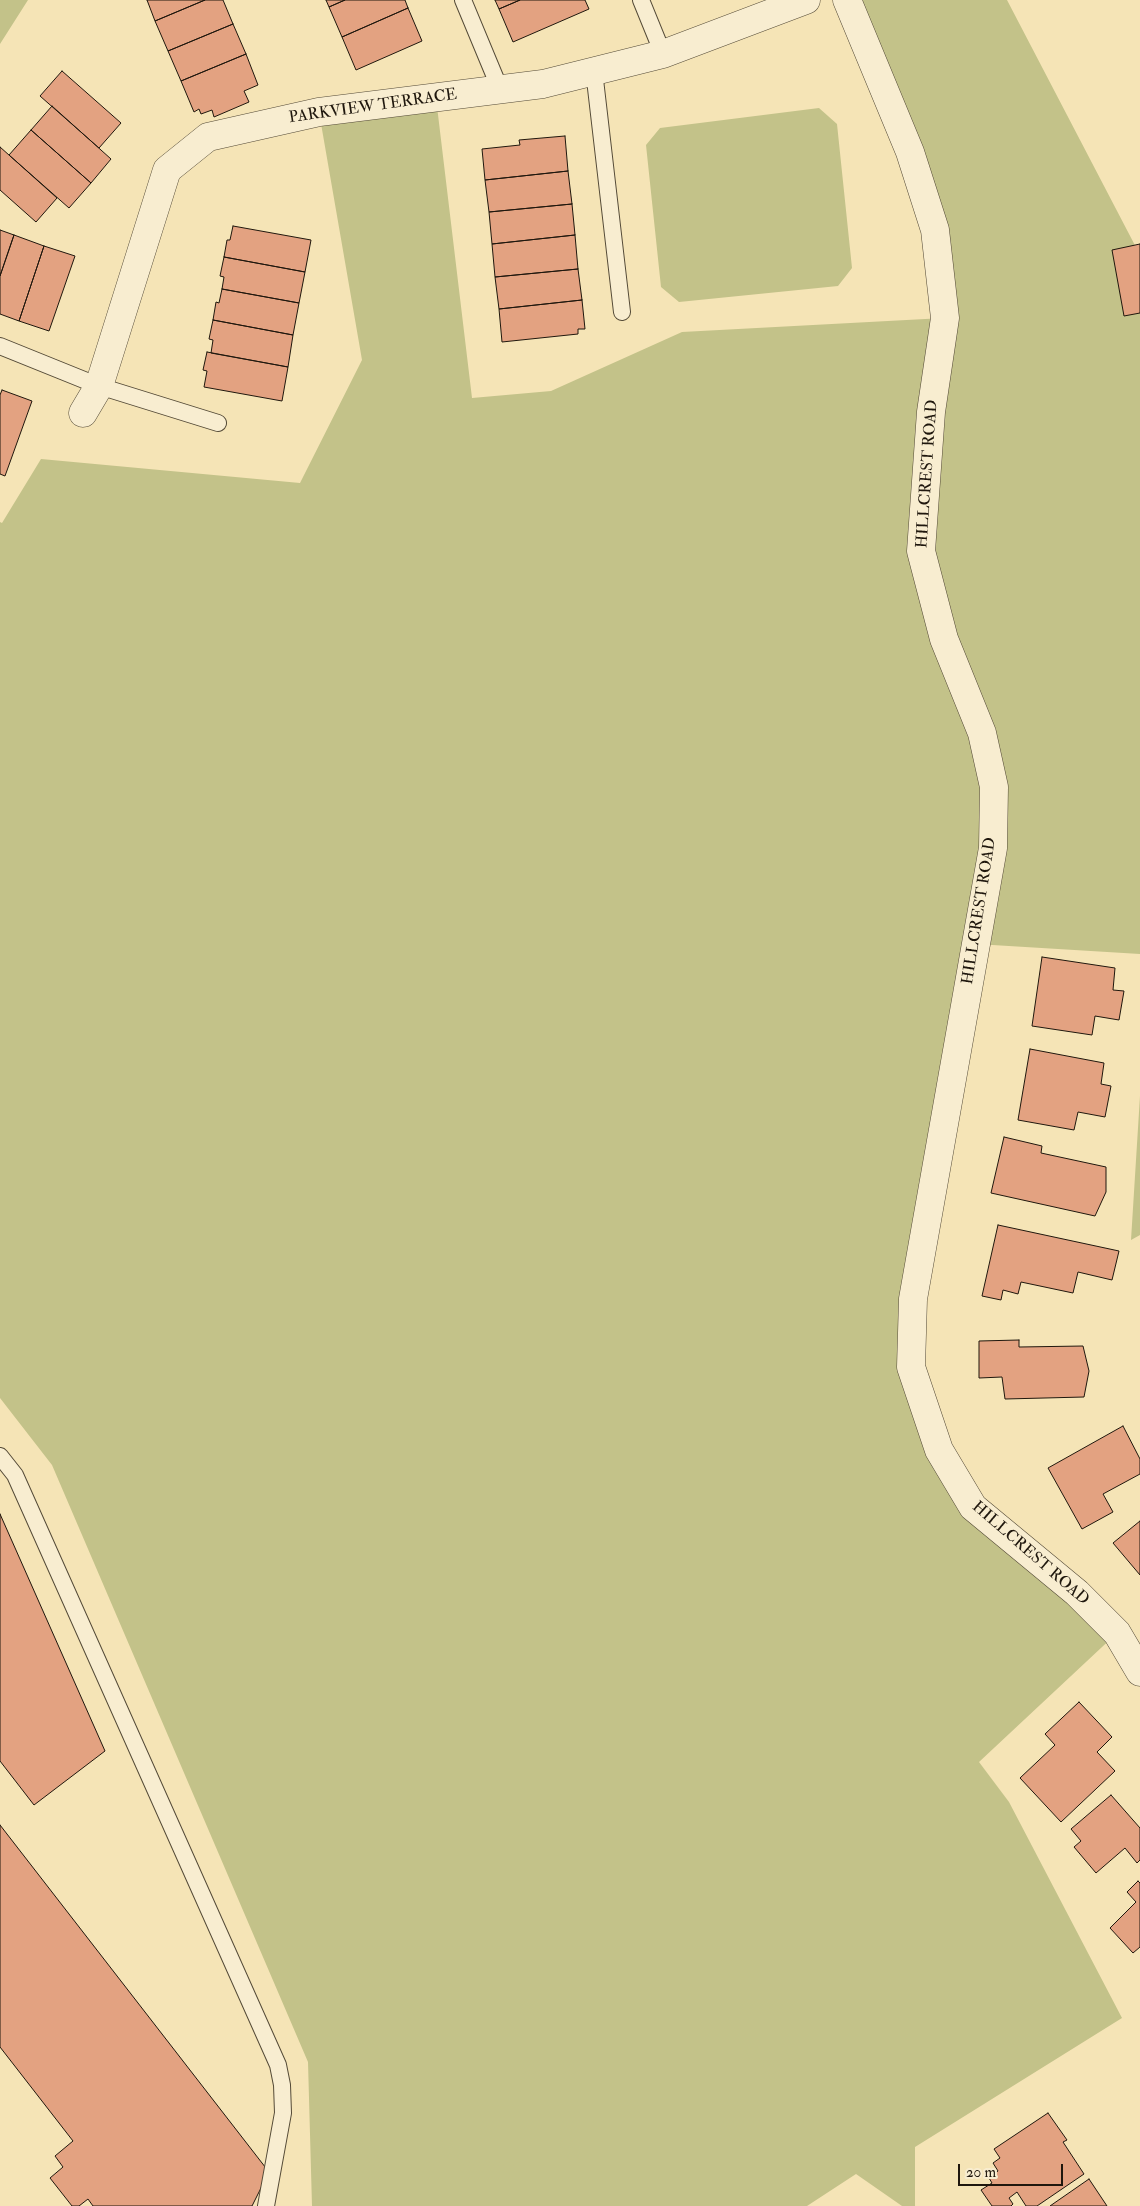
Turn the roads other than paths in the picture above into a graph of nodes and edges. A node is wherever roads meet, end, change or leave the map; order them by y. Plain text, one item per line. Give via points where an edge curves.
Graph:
1 (463, 0) edge
2 (641, 0) edge
3 (806, 0) edge
4 (847, 0) edge
5 (663, 54) junction
6 (594, 71) junction
7 (500, 90) junction
8 (622, 312) dead end
9 (0, 346) edge
10 (99, 386) junction
11 (83, 413) dead end
12 (218, 423) dead end
13 (0, 1456) edge
14 (1140, 1672) edge
15 (266, 2206) edge

1 - 7 lane
2 - 5 lane
3 - 5 street, PARKVIEW TERRACE
4 - 14 street, HILLCREST ROAD via 910,152 935,230 945,318 930,412 921,551 944,639 982,733 994,787 994,848 913,1299 911,1367 939,1450 973,1507 1077,1593 1117,1633
5 - 6 street, PARKVIEW TERRACE
6 - 7 street, PARKVIEW TERRACE via 543,84
6 - 8 lane
7 - 10 street, PARKVIEW TERRACE via 319,112 208,136 166,170
9 - 10 lane
10 - 11 street, PARKVIEW TERRACE
10 - 12 lane
13 - 15 lane via 15,1475 278,2065 283,2113

